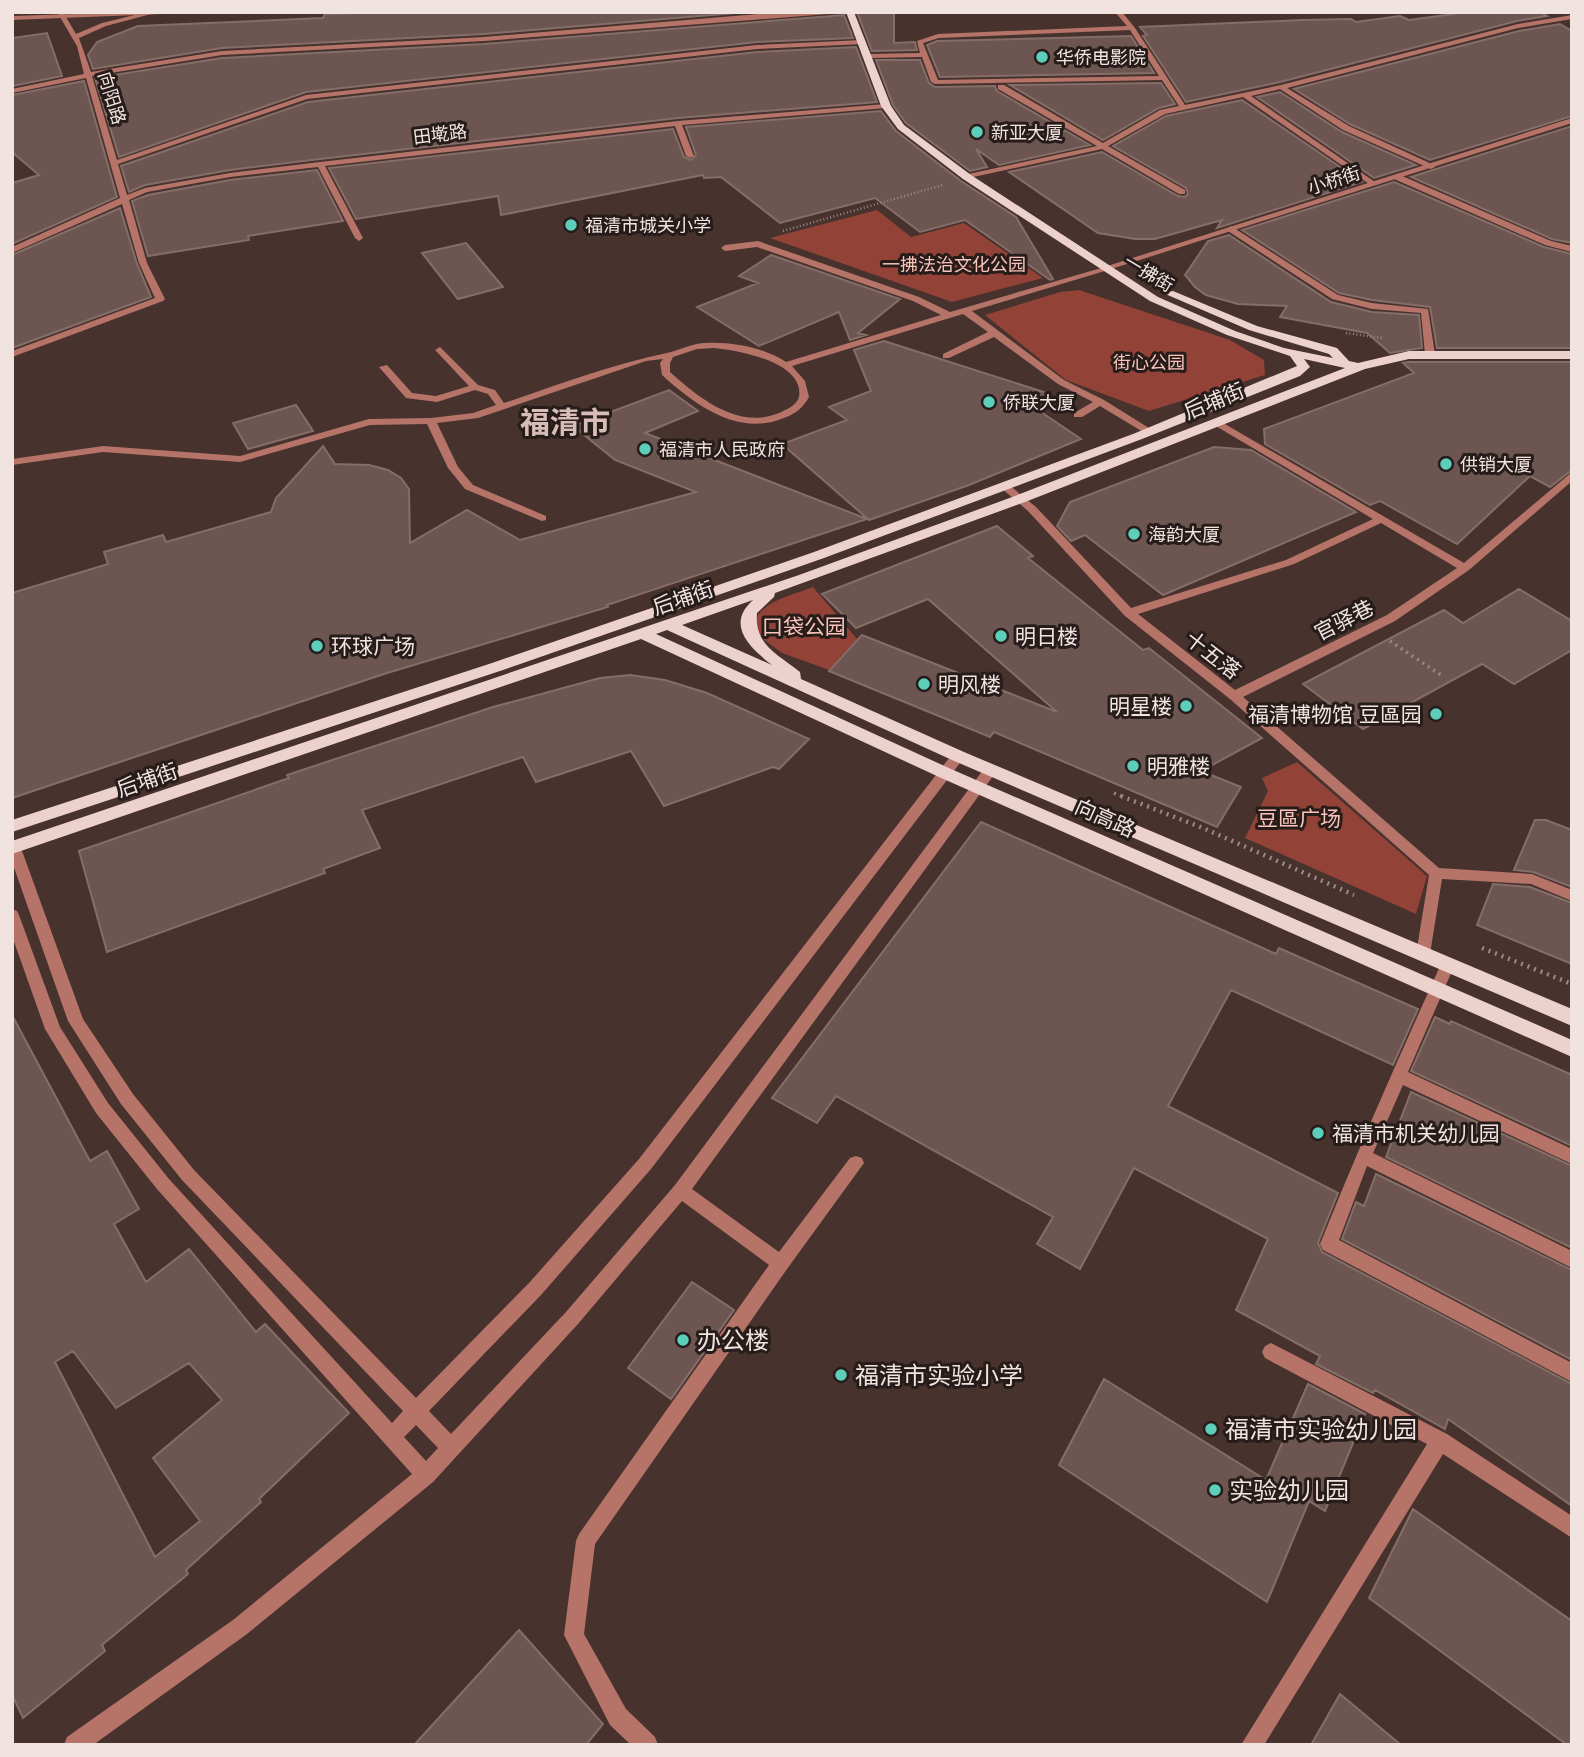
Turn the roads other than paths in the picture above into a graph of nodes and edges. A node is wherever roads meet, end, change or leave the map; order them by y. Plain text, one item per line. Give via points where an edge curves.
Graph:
1 (208, 12) edge
2 (850, 12) edge
3 (1118, 12) edge
4 (62, 14) edge
5 (148, 14) junction
6 (1572, 16) edge
7 (12, 18) edge
8 (1132, 29) junction
9 (76, 37) junction
10 (862, 43) junction
11 (922, 55) junction
12 (869, 56) junction
13 (88, 75) junction
14 (1162, 78) junction
15 (1001, 87) dead end
16 (1281, 87) junction
17 (12, 91) edge
18 (1245, 95) junction
19 (886, 106) junction
20 (1184, 109) junction
21 (1572, 120) edge
22 (678, 123) junction
23 (1101, 147) junction
24 (690, 156) dead end
25 (115, 163) junction
26 (320, 164) junction
27 (1431, 166) junction
28 (967, 177) junction
29 (1396, 177) junction
30 (1372, 184) junction
31 (1182, 192) dead end
32 (125, 197) junction
33 (1231, 229) junction
34 (359, 238) dead end
35 (725, 248) dead end
36 (1572, 249) edge
37 (12, 250) edge
38 (1105, 268) junction
39 (964, 310) junction
40 (948, 315) junction
41 (994, 333) junction
42 (1429, 347) junction
43 (440, 350) dead end
44 (12, 354) edge
45 (1294, 354) junction
46 (670, 355) junction
47 (1572, 355) edge
48 (946, 356) dead end
49 (786, 365) junction
50 (384, 367) dead end
51 (1340, 370) junction
52 (475, 387) junction
53 (1100, 402) junction
54 (502, 407) junction
55 (1078, 415) dead end
56 (431, 421) junction
57 (1218, 423) junction
58 (1152, 433) junction
59 (12, 462) edge
60 (1572, 475) edge
61 (1005, 487) junction
62 (1020, 499) junction
63 (542, 518) dead end
64 (1382, 519) junction
65 (1465, 568) junction
66 (794, 581) junction
67 (1129, 613) junction
68 (651, 616) junction
69 (623, 625) junction
70 (670, 625) junction
71 (642, 634) junction
72 (817, 694) junction
73 (1234, 696) junction
74 (958, 756) junction
75 (991, 769) junction
76 (944, 773) junction
77 (978, 787) junction
78 (12, 826) edge
79 (13, 848) edge
80 (1436, 873) junction
81 (1572, 896) edge
82 (12, 915) edge
83 (1423, 954) junction
84 (1448, 964) junction
85 (1437, 989) junction
86 (1572, 1018) edge
87 (1572, 1049) edge
88 (1398, 1075) junction
89 (1363, 1156) junction
90 (1572, 1157) edge
91 (856, 1163) dead end
92 (681, 1189) junction
93 (1572, 1260) edge
94 (781, 1263) junction
95 (1271, 1352) dead end
96 (1572, 1373) edge
97 (417, 1410) junction
98 (391, 1437) junction
99 (1440, 1441) junction
100 (451, 1448) junction
101 (426, 1475) junction
102 (1572, 1528) edge
103 (75, 1745) edge
104 (647, 1745) edge
105 (1252, 1745) edge

1 - 5 street
2 - 10 main road
2 - 13 street via 222,53
3 - 8 street
4 - 5 street
4 - 7 street
4 - 9 street, 向阳路
5 - 9 street via 104,24
6 - 16 street
8 - 11 street via 938,36 919,42
8 - 14 street
9 - 13 street, 向阳路
10 - 12 main road
10 - 25 street via 757,47 306,97
11 - 12 street
11 - 14 street via 936,82
12 - 19 main road
13 - 17 street
13 - 25 street, 向阳路
14 - 20 street
15 - 23 street
16 - 18 street
16 - 27 street via 1346,128
18 - 20 street
18 - 30 street
19 - 22 street, 田墘路
19 - 28 main road via 901,127
20 - 23 street via 1163,112
21 - 27 street, 小桥街
22 - 24 street
22 - 26 street, 田墘路
23 - 28 street
23 - 31 street
25 - 32 street, 向阳路
26 - 32 street, 田墘路 via 230,175
26 - 34 street
27 - 29 street, 小桥街
28 - 38 main road
29 - 30 street, 小桥街
29 - 36 street via 1548,243
30 - 33 street, 小桥街
32 - 37 street, 田墘路
32 - 44 street, 向阳路 via 143,262 160,299
33 - 38 street, 小桥街
33 - 42 street via 1335,297 1425,311
35 - 40 street via 758,244 916,299
38 - 39 street, 小桥街
38 - 45 main road, 一拂街 via 1192,317
38 - 51 main road, 一拂街 via 1130,272 1253,328 1333,351 1343,359
39 - 40 street, 小桥街
39 - 41 street
40 - 49 street, 小桥街
41 - 48 street
41 - 53 street via 1061,382
42 - 47 main road
42 - 51 main road, 后埔街
43 - 52 street
45 - 51 main road, 一拂街
45 - 58 main road, 后埔街 via 1304,367 1296,373
46 - 49 street via 701,346 734,347
46 - 49 street via 665,373 677,384 715,412 757,421 779,418 801,403 800,379
46 - 54 street via 644,359
50 - 52 street via 409,396 437,399
51 - 57 main road, 后埔街
52 - 54 street via 492,392
53 - 55 street
53 - 58 street
54 - 56 street
56 - 59 street via 369,422 240,459 103,449
56 - 63 street via 453,468 469,488
57 - 62 main road, 后埔街
57 - 64 street
58 - 61 main road, 后埔街
60 - 65 street, 官驿巷
61 - 62 street, 十五落
61 - 68 main road, 后埔街
62 - 66 main road, 后埔街
62 - 67 street, 十五落
64 - 65 street
64 - 67 street via 1290,562
65 - 73 street, 官驿巷 via 1372,629
66 - 70 main road, 后埔街
66 - 72 main road, 向高路 via 761,598 750,611 748,628 757,646
67 - 73 street, 十五落
68 - 69 main road, 后埔街
68 - 70 main road, 向高路
69 - 71 main road, 向高路
69 - 78 main road, 后埔街
70 - 71 main road, 后埔街
70 - 72 main road, 向高路
71 - 76 main road, 向高路
71 - 79 main road, 后埔街
72 - 74 main road, 向高路
73 - 80 street, 十五落
74 - 75 main road, 向高路
74 - 76 street
75 - 77 street
75 - 83 main road, 向高路
76 - 77 main road, 向高路
76 - 97 street via 645,1164 535,1289
77 - 85 main road, 向高路
77 - 92 street
79 - 97 street via 76,1021 127,1099 188,1175
80 - 81 street via 1532,879
80 - 83 street
82 - 98 street via 53,1029 102,1108 163,1184
83 - 84 main road, 向高路
84 - 85 street
84 - 86 main road, 向高路
85 - 87 main road, 向高路
85 - 88 street
88 - 89 street
88 - 90 street
89 - 93 street
89 - 96 street via 1329,1244
91 - 94 street
92 - 94 street
92 - 100 street via 572,1318
94 - 104 street via 586,1541 574,1636 618,1717
95 - 99 street
97 - 98 street
97 - 100 street
98 - 101 street
99 - 102 street
99 - 105 street
100 - 101 street
101 - 103 street via 240,1627

